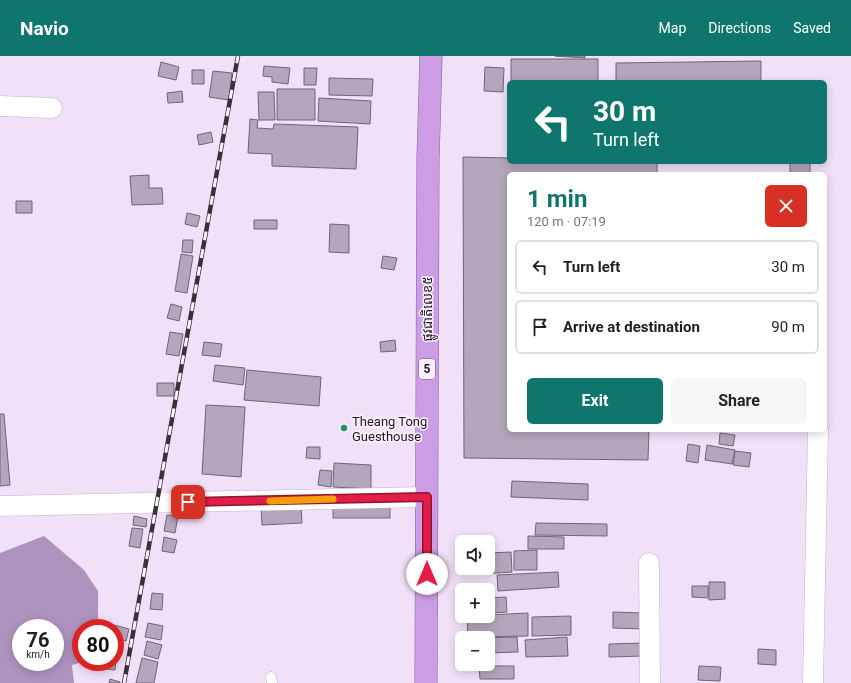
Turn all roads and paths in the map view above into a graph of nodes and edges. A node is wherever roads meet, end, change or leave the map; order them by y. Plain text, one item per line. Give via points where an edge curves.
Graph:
1 (431, 56) edge
2 (0, 106) edge
3 (52, 108) dead end
4 (818, 432) edge
5 (427, 497) junction
6 (0, 506) edge
7 (649, 563) dead end
8 (426, 683) edge
9 (650, 683) edge
10 (813, 683) edge

1 - 5 highway, ផ្លូវជាតិលេខ៥ / 5 via 428,160
2 - 3 street
4 - 10 street
5 - 6 street
5 - 8 highway, ផ្លូវជាតិលេខ៥ / 5
7 - 9 street

